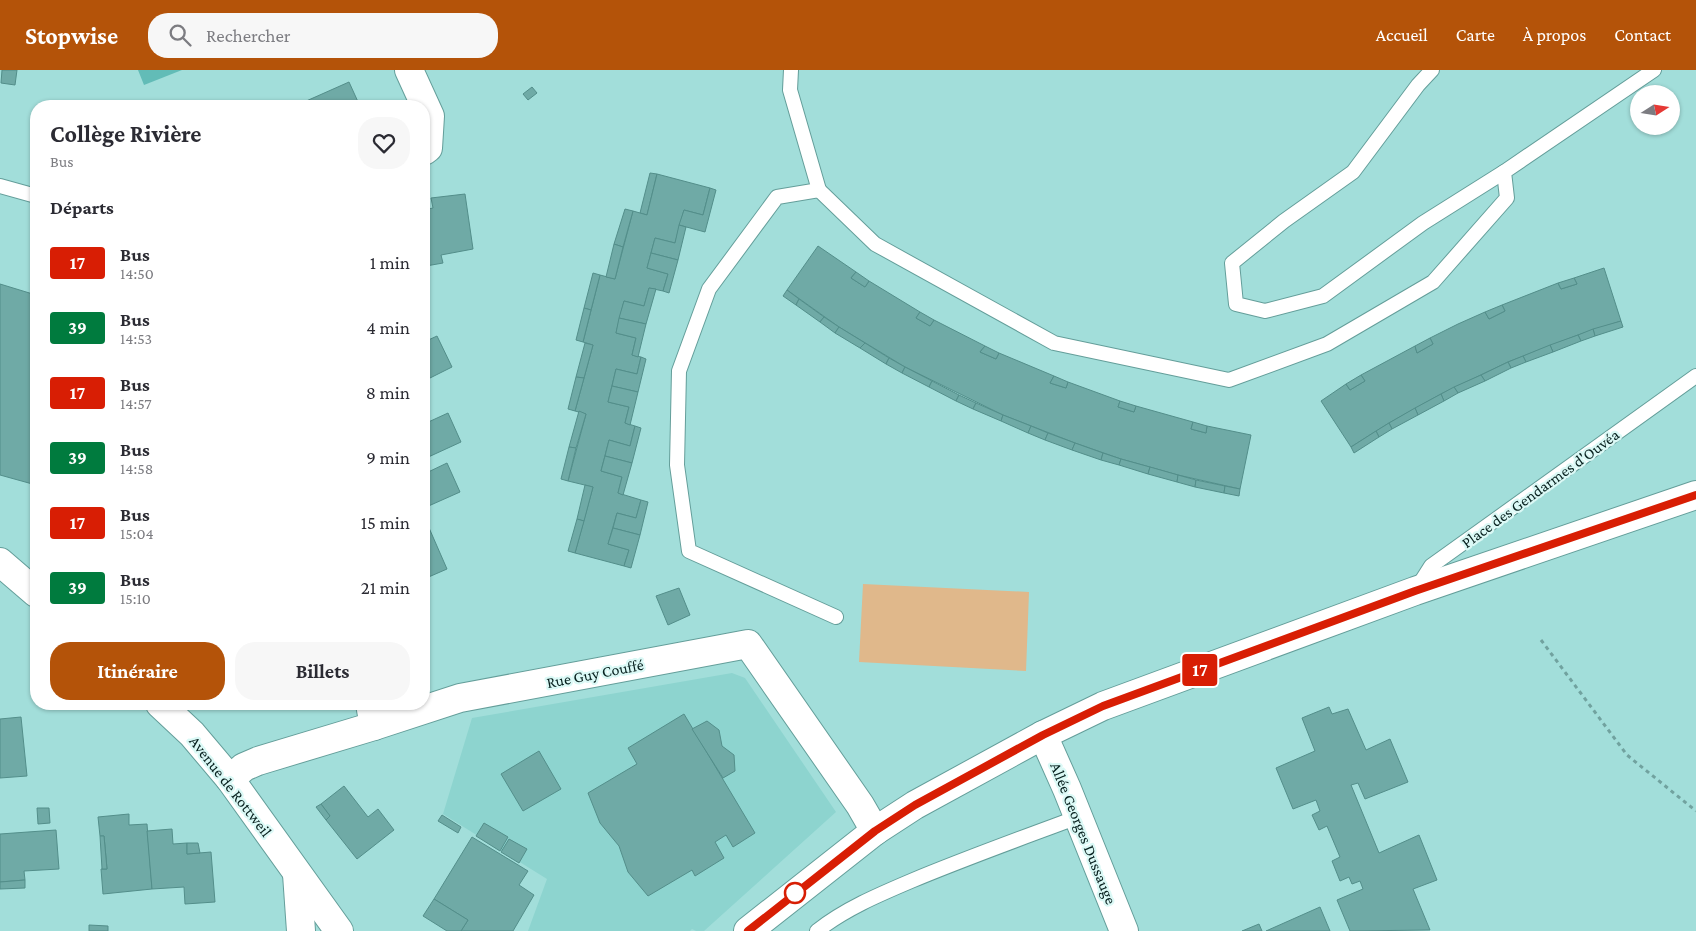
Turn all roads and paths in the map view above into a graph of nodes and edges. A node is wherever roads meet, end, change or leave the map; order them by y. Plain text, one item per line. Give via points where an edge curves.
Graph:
1 (409, 70) edge
2 (791, 70) edge
3 (1432, 70) edge
4 (1654, 70) edge
5 (423, 100) edge
6 (1504, 172) junction
7 (0, 186) edge
8 (819, 190) junction
9 (30, 195) edge
10 (1696, 376) edge
11 (1696, 495) edge
12 (0, 562) edge
13 (30, 588) edge
14 (1415, 591) junction
15 (836, 617) dead end
16 (1541, 640) dead end
17 (430, 704) edge
18 (166, 710) edge
19 (398, 710) edge
20 (372, 715) edge
21 (1043, 735) junction
22 (230, 779) junction
23 (1696, 811) edge
24 (1078, 817) junction
25 (875, 831) junction
26 (297, 873) junction
27 (301, 931) edge
28 (339, 931) edge
29 (748, 931) edge
30 (817, 931) edge
31 (1124, 931) edge

1 - 5 street
2 - 8 lane via 790,90
3 - 6 lane via 1353,172 1232,263 1236,304 1265,311 1323,296 1423,223
4 - 6 lane
6 - 8 lane via 1508,198 1433,282 1327,344 1229,380 1054,343 875,244
7 - 9 lane
8 - 15 lane via 777,197 709,289 680,371 678,465 689,551
10 - 14 lane, Place des Gendarmes d'Ouvéa via 1431,566
11 - 14 street
12 - 13 street
14 - 21 street via 1103,706
16 - 23 path via 1627,755
17 - 25 street, Rue Guy Couffé via 748,644
18 - 22 street, Avenue de Rottweil via 192,734
19 - 20 street, Rue Guy Couffé
20 - 22 street, Rue Guy Couffé via 244,767
21 - 24 street, Allée Georges Dussauge
21 - 25 street via 915,805
22 - 26 street, Avenue de Rottweil
24 - 30 lane via 878,895
24 - 31 street, Allée Georges Dussauge
25 - 29 street
26 - 27 street
26 - 28 street, Avenue de Rottweil

